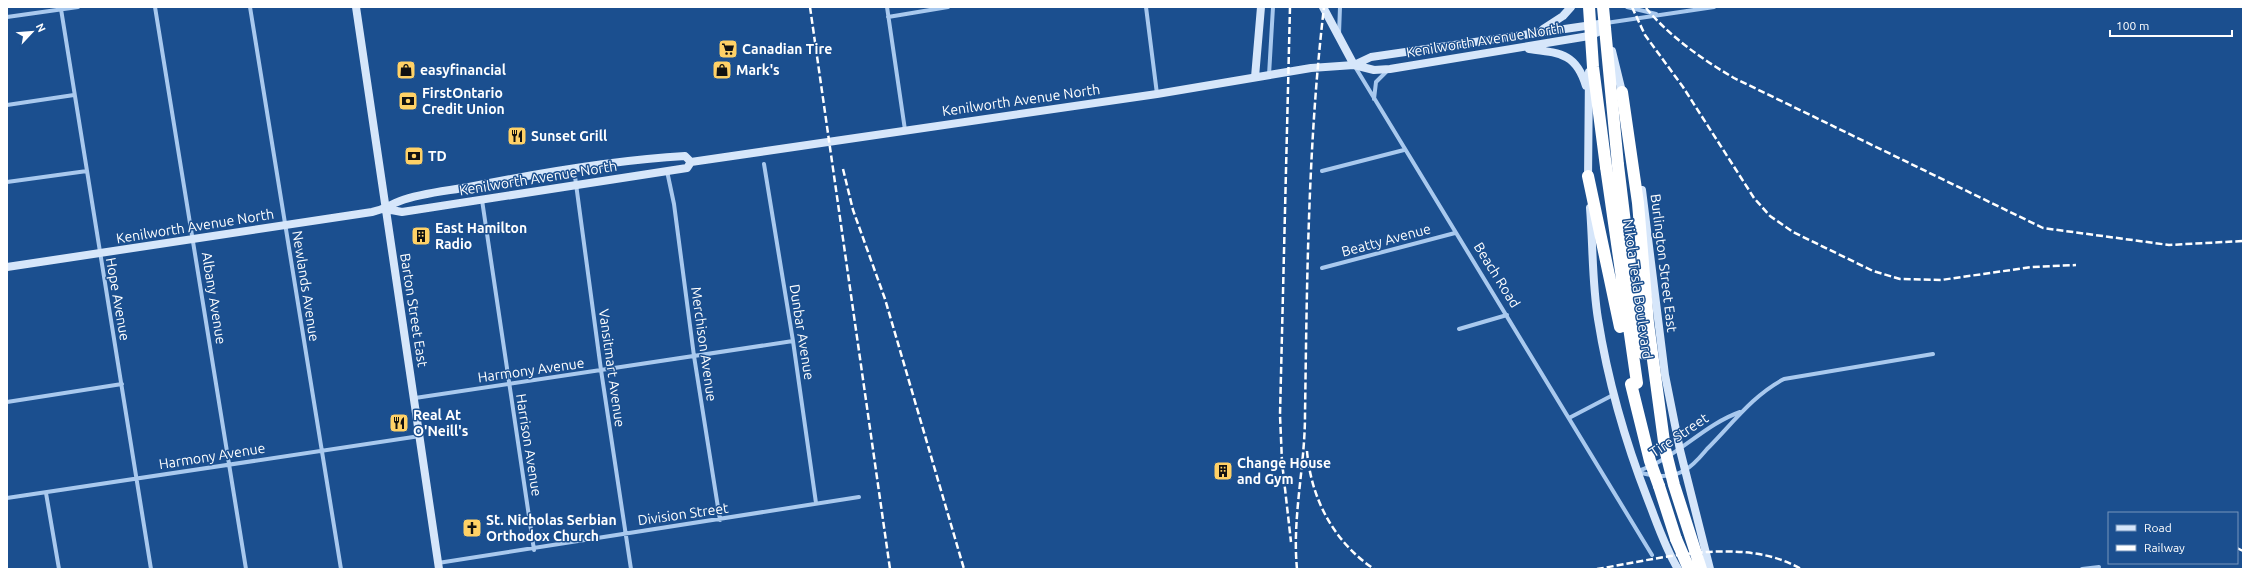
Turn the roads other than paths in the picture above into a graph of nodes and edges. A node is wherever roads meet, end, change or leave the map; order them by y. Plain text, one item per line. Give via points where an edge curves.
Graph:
1 (78, 7) edge
2 (155, 7) edge
3 (250, 7) edge
4 (356, 7) edge
5 (887, 7) edge
6 (948, 7) edge
7 (1146, 7) edge
8 (1261, 7) edge
9 (1273, 7) edge
10 (1323, 7) edge
11 (1340, 7) edge
12 (1571, 7) edge
13 (1588, 7) edge
14 (1603, 7) edge
15 (1627, 7) edge
16 (1714, 7) edge
17 (61, 9) junction
18 (1660, 15) junction
19 (7, 17) edge
20 (888, 17) junction
21 (1588, 25) junction
22 (1606, 25) junction
23 (1531, 33) junction
24 (1589, 36) junction
25 (1339, 37) junction
26 (1521, 48) junction
27 (1354, 65) junction
28 (1390, 69) junction
29 (1269, 75) junction
30 (1255, 77) junction
31 (1622, 92) junction
32 (1589, 93) junction
33 (1157, 94) junction
34 (74, 95) junction
35 (1374, 101) junction
36 (7, 105) edge
37 (905, 130) junction
38 (1404, 150) junction
39 (691, 162) junction
40 (764, 164) dead end
41 (574, 169) junction
42 (1322, 170) dead end
43 (87, 171) junction
44 (667, 171) junction
45 (1588, 176) junction
46 (7, 182) edge
47 (576, 184) junction
48 (482, 200) junction
49 (386, 209) junction
50 (285, 226) junction
51 (1455, 233) junction
52 (194, 240) junction
53 (99, 254) junction
54 (7, 267) edge
55 (1322, 268) dead end
56 (1507, 315) junction
57 (1459, 330) dead end
58 (793, 341) junction
59 (1932, 354) dead end
60 (694, 356) junction
61 (601, 370) junction
62 (1642, 382) junction
63 (122, 384) junction
64 (509, 384) junction
65 (1612, 395) junction
66 (414, 398) junction
67 (7, 402) edge
68 (1741, 412) junction
69 (1569, 418) junction
70 (420, 436) junction
71 (322, 450) junction
72 (1680, 450) junction
73 (229, 464) junction
74 (1685, 470) junction
75 (1638, 472) junction
76 (137, 478) junction
77 (46, 493) junction
78 (859, 497) dead end
79 (7, 498) edge
80 (816, 504) junction
81 (720, 520) junction
82 (1685, 520) junction
83 (626, 534) junction
84 (1676, 539) junction
85 (534, 550) junction
86 (1652, 555) dead end
87 (438, 566) edge
88 (2099, 567) dead end
89 (58, 569) edge
90 (151, 569) edge
91 (246, 569) edge
92 (341, 569) edge
93 (631, 569) edge
94 (1678, 569) edge
95 (1686, 569) edge
96 (1689, 569) edge
97 (1701, 569) edge
98 (1705, 569) edge
99 (1710, 569) edge
100 (2082, 569) edge

1 - 17 street
2 - 52 street, Albany Avenue
3 - 50 street, Newlands Avenue
4 - 49 main road, Barton Street East
5 - 20 street
6 - 20 street
7 - 33 street
8 - 30 main road
9 - 29 street
10 - 25 main road, Beach Road
11 - 25 street
12 - 23 main road via 1551,26
13 - 21 main road
13 - 62 highway, Nikola Tesla Boulevard, bridge via 1606,167
14 - 22 main road, Burlington Street East
14 - 62 highway, Nikola Tesla Boulevard, bridge
15 - 18 street
16 - 18 street, Kenilworth Avenue North
17 - 19 street
17 - 34 street, Hope Avenue
18 - 22 street, Kenilworth Avenue North
20 - 37 street
21 - 22 main road, Kenilworth Avenue North
21 - 23 main road, Kenilworth Avenue North
21 - 24 main road
22 - 24 main road, Kenilworth Avenue North
22 - 31 main road, Burlington Street East
23 - 27 main road, Kenilworth Avenue North via 1371,57
24 - 26 main road, Kenilworth Avenue North
24 - 32 main road
25 - 27 main road, Beach Road
26 - 28 main road, Kenilworth Avenue North
26 - 32 main road via 1568,57 1580,70
27 - 28 main road, Kenilworth Avenue North via 1374,70
27 - 29 main road, Kenilworth Avenue North
27 - 35 street, Beach Road
28 - 35 street via 1376,82
29 - 30 main road, Kenilworth Avenue North
30 - 33 main road, Kenilworth Avenue North
31 - 62 highway via 1638,203
31 - 72 main road, Burlington Street East via 1646,212 1664,375
32 - 45 main road
33 - 37 main road, Kenilworth Avenue North
34 - 36 street
34 - 43 street, Hope Avenue
35 - 38 street, Beach Road
37 - 39 main road, Kenilworth Avenue North
38 - 42 street
38 - 51 street, Beach Road
39 - 41 main road, Kenilworth Avenue North via 684,156
39 - 44 main road, Kenilworth Avenue North via 687,168
40 - 58 street, Dunbar Avenue
41 - 47 street, Vansitmart Avenue
41 - 49 main road, Kenilworth Avenue North via 491,182 400,201
43 - 46 street
43 - 53 street, Hope Avenue
44 - 47 main road, Kenilworth Avenue North
44 - 60 street, Merchison Avenue via 674,204
45 - 62 highway
45 - 65 main road via 1598,318
47 - 48 main road, Kenilworth Avenue North
47 - 61 street, Vansitmart Avenue
48 - 49 main road, Kenilworth Avenue North via 402,212
48 - 64 street, Harrison Avenue
49 - 50 main road, Kenilworth Avenue North
49 - 66 main road, Barton Street East
50 - 52 main road, Kenilworth Avenue North
50 - 71 street, Newlands Avenue
51 - 55 street, Beatty Avenue
51 - 56 street, Beach Road
52 - 53 main road, Kenilworth Avenue North
52 - 73 street, Albany Avenue
53 - 54 main road, Kenilworth Avenue North
53 - 63 street, Hope Avenue
56 - 57 street
56 - 69 street, Beach Road
58 - 60 street, Harmony Avenue
58 - 80 street, Dunbar Avenue
59 - 68 street, Tire Street via 1784,379 1772,385
60 - 61 street, Harmony Avenue
60 - 81 street, Merchison Avenue
61 - 64 street, Harmony Avenue
61 - 83 street, Vansitmart Avenue
62 - 82 highway, bridge via 1665,449
62 - 84 highway, bridge via 1650,461
63 - 67 street
63 - 76 street, Hope Avenue
64 - 66 street, Harmony Avenue
64 - 85 street, Harrison Avenue
65 - 69 street
65 - 75 main road
66 - 70 main road, Barton Street East
68 - 72 street, Tire Street via 1722,418
68 - 74 street, Tire Street
69 - 86 street, Beach Road
70 - 71 street, Harmony Avenue
70 - 87 main road, Barton Street East
71 - 73 street, Harmony Avenue
71 - 92 street, Newlands Avenue
72 - 74 main road, Burlington Street East
72 - 75 street, Tire Street
73 - 76 street, Harmony Avenue
73 - 91 street, Albany Avenue
74 - 75 street, Tire Street via 1662,476
74 - 99 main road, Burlington Street East
75 - 94 main road
76 - 77 street, Harmony Avenue
76 - 90 street, Hope Avenue
77 - 79 street, Harmony Avenue
77 - 89 street
78 - 80 street, Division Street
80 - 81 street, Division Street
81 - 83 street, Division Street
82 - 97 highway, bridge
82 - 98 highway, bridge
83 - 85 street, Division Street
83 - 93 street, Vansitmart Avenue
84 - 95 highway, bridge
84 - 96 highway, bridge
85 - 87 street, Division Street
88 - 100 street

